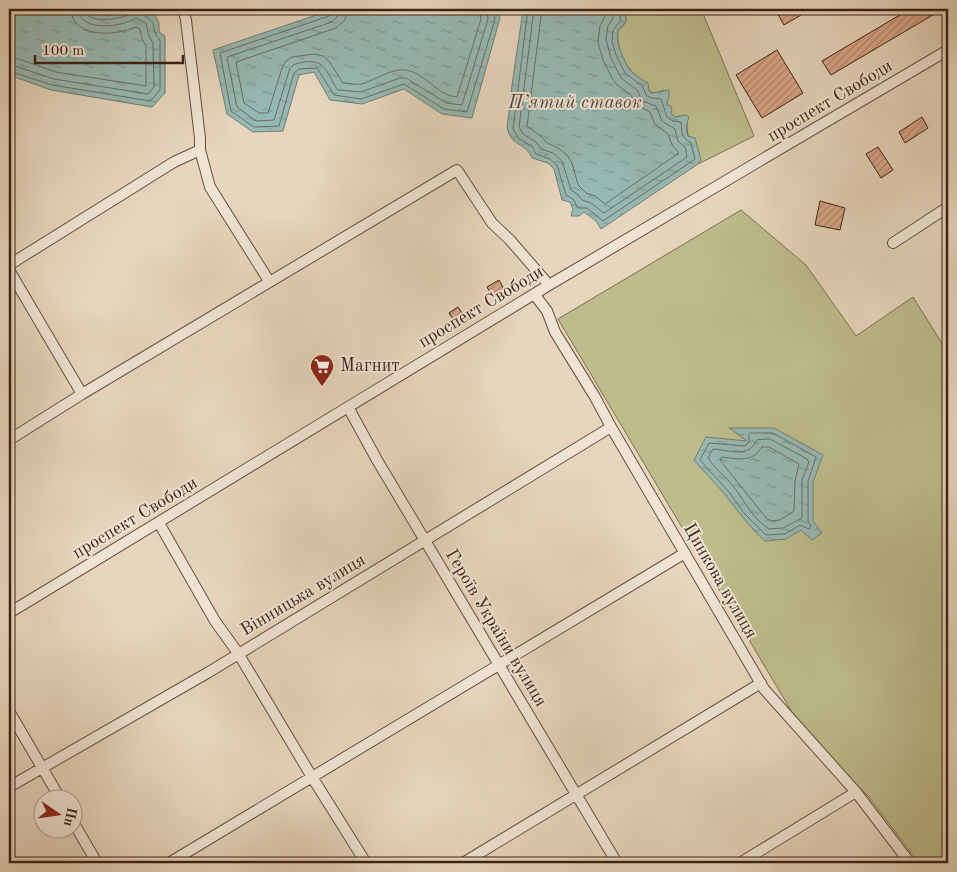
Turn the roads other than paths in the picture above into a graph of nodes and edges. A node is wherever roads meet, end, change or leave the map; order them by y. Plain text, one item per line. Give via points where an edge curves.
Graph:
1 (183, 9) edge
2 (948, 50) edge
3 (200, 150) junction
4 (948, 207) edge
5 (893, 243) dead end
6 (9, 265) edge
7 (9, 270) edge
8 (270, 281) junction
9 (549, 285) junction
10 (534, 294) junction
11 (82, 394) junction
12 (348, 407) junction
13 (611, 427) junction
14 (9, 440) edge
15 (159, 523) junction
16 (425, 540) junction
17 (685, 553) junction
18 (9, 614) edge
19 (238, 653) junction
20 (499, 665) junction
21 (761, 683) junction
22 (9, 711) edge
23 (43, 768) junction
24 (312, 777) junction
25 (9, 787) edge
26 (55, 790) edge
27 (856, 792) junction
28 (576, 795) junction
29 (82, 837) edge
30 (97, 863) edge
31 (169, 863) edge
32 (366, 863) edge
33 (463, 863) edge
34 (617, 863) edge
35 (740, 863) edge
36 (910, 863) edge

1 - 3 street via 194,79
2 - 9 street, проспект Свободи
3 - 6 street via 174,162
3 - 8 street via 210,187
4 - 5 street
7 - 11 street
8 - 9 street via 457,170 492,223
8 - 11 street
9 - 10 street, проспект Свободи
10 - 12 street, проспект Свободи
10 - 13 street, Цинкова вулиця via 547,311
11 - 14 street
12 - 15 street, проспект Свободи
12 - 16 street, Героїв України вулиця
13 - 16 street, Вінницька вулиця
13 - 17 street, Цинкова вулиця
15 - 18 street, проспект Свободи
15 - 19 street via 216,622
16 - 19 street, Вінницька вулиця
16 - 20 street, Героїв України вулиця
17 - 20 street
17 - 21 street, Цинкова вулиця
19 - 23 street, Вінницька вулиця
19 - 24 street
20 - 24 street
20 - 28 street, Героїв України вулиця
21 - 27 street, Цинкова вулиця
21 - 28 street
22 - 23 street
23 - 25 street, Вінницька вулиця
23 - 26 street
24 - 31 street
24 - 32 street
27 - 35 street
27 - 36 street, Цинкова вулиця
28 - 33 street
28 - 34 street, Героїв України вулиця
29 - 30 street

